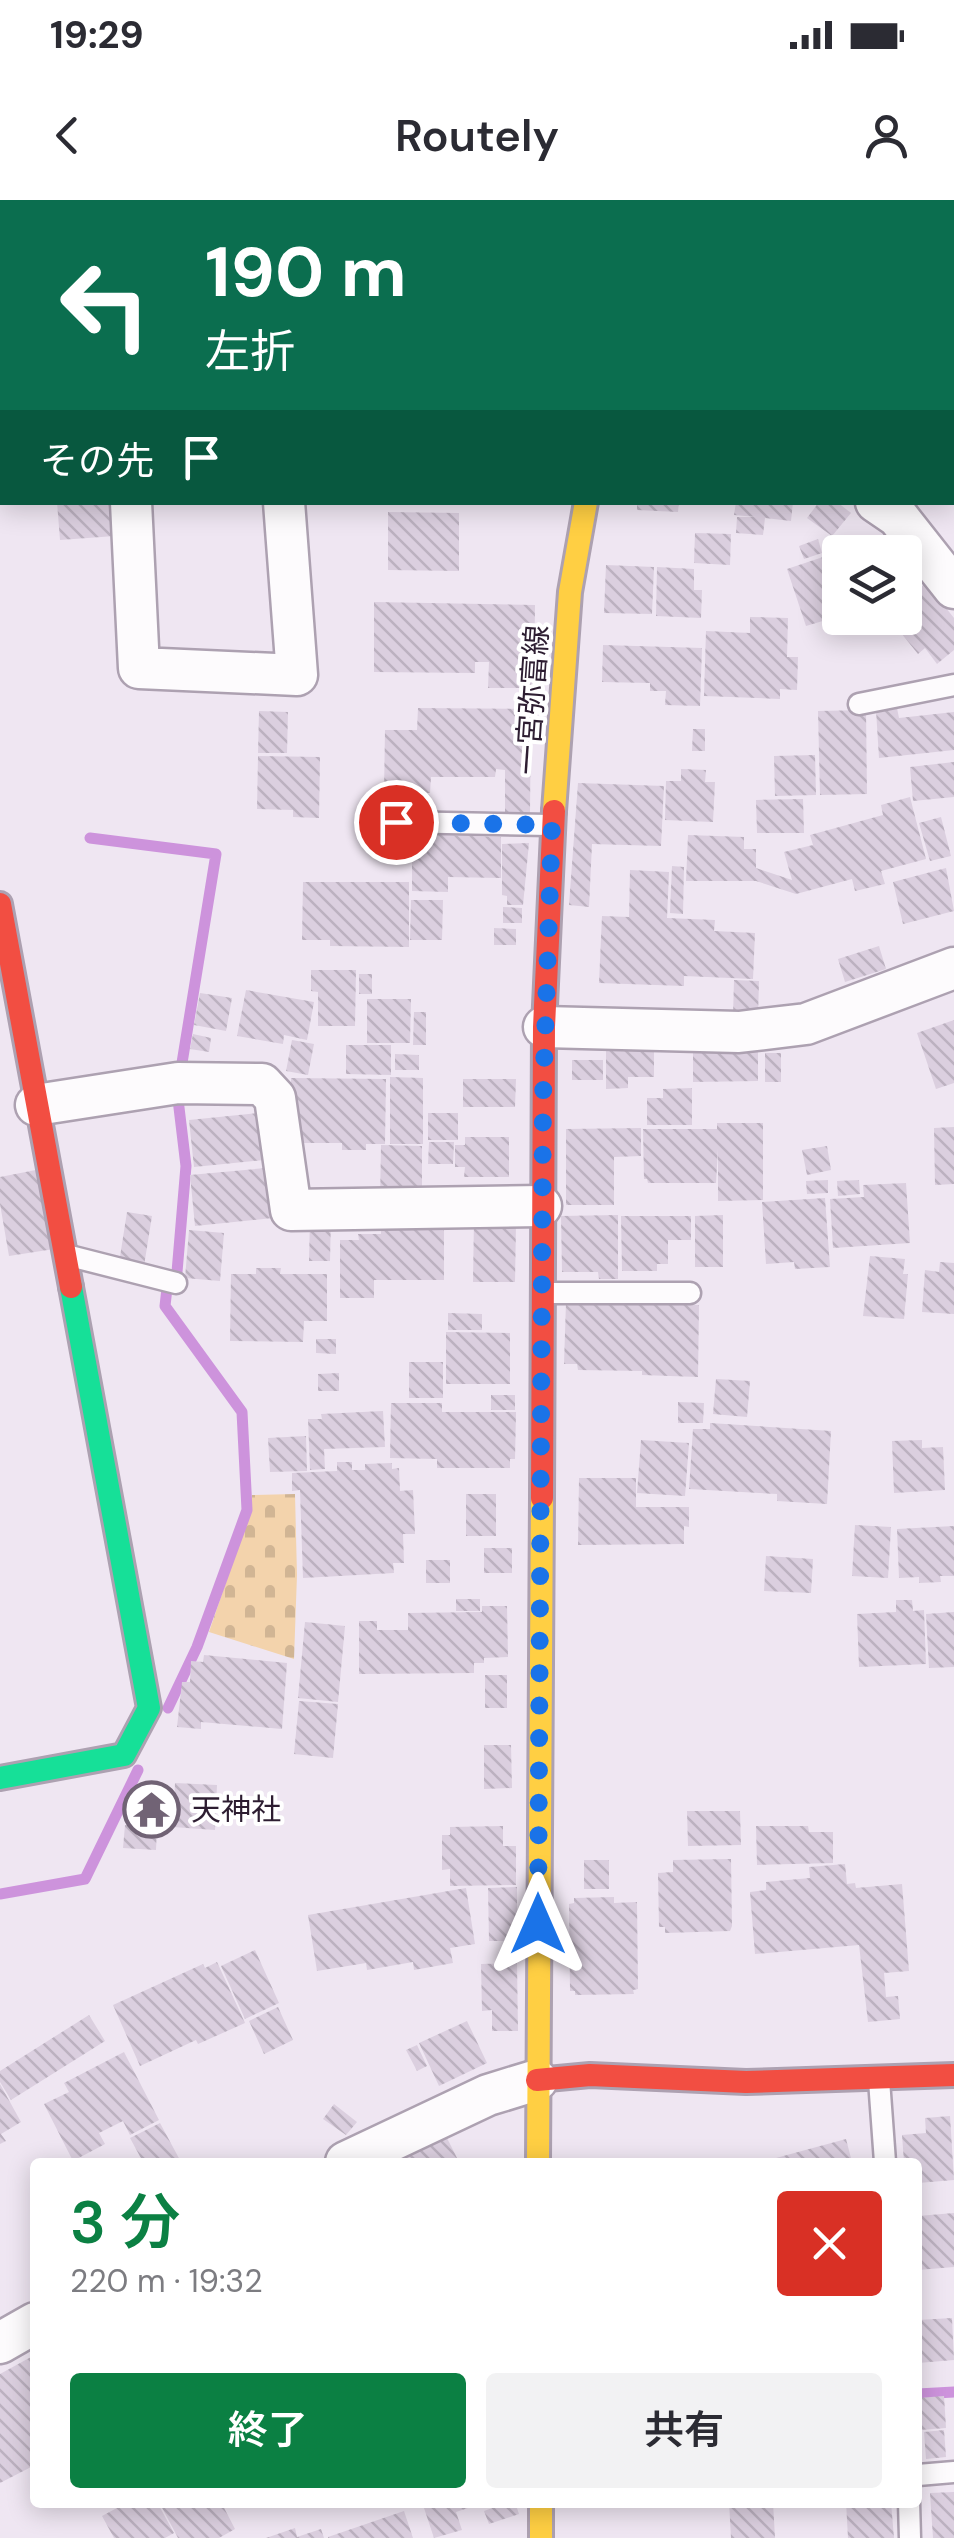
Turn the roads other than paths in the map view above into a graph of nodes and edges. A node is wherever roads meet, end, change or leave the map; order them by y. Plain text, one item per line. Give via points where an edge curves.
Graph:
1 (131, 505) edge
2 (284, 505) edge
3 (585, 505) edge
4 (893, 507) edge
5 (954, 588) edge
6 (954, 685) edge
7 (859, 704) dead end
8 (396, 822) dead end
9 (552, 825) junction
10 (0, 904) edge
11 (954, 968) edge
12 (544, 1027) junction
13 (36, 1105) junction
14 (542, 1206) junction
15 (64, 1254) junction
16 (176, 1283) dead end
17 (541, 1293) junction
18 (690, 1293) dead end
19 (0, 1778) edge
20 (954, 2075) edge
21 (878, 2078) junction
22 (537, 2080) junction
23 (354, 2158) edge
24 (538, 2158) edge
25 (885, 2158) edge
26 (30, 2325) edge
27 (0, 2342) edge
28 (954, 2472) edge
29 (922, 2474) edge
30 (541, 2508) edge
31 (909, 2508) edge
32 (542, 2538) edge
33 (910, 2538) edge

1 - 2 street via 139,668 297,674
3 - 9 main road, 一宮弥富線 via 570,592
4 - 5 street
6 - 7 lane
8 - 9 lane
9 - 12 main road, 一宮弥富線
10 - 13 main road
11 - 12 street via 806,1024 739,1032
12 - 14 main road, 一宮弥富線
13 - 14 street via 178,1083 262,1084 275,1098 291,1210
13 - 15 main road
14 - 17 main road, 一宮弥富線
15 - 16 lane
15 - 19 main road via 149,1708 124,1755
17 - 18 lane
17 - 22 main road, 一宮弥富線
20 - 21 main road
21 - 22 main road
21 - 25 lane
22 - 23 street via 488,2095
22 - 24 main road, 一宮弥富線
26 - 27 street
28 - 29 lane
30 - 32 main road
31 - 33 lane

